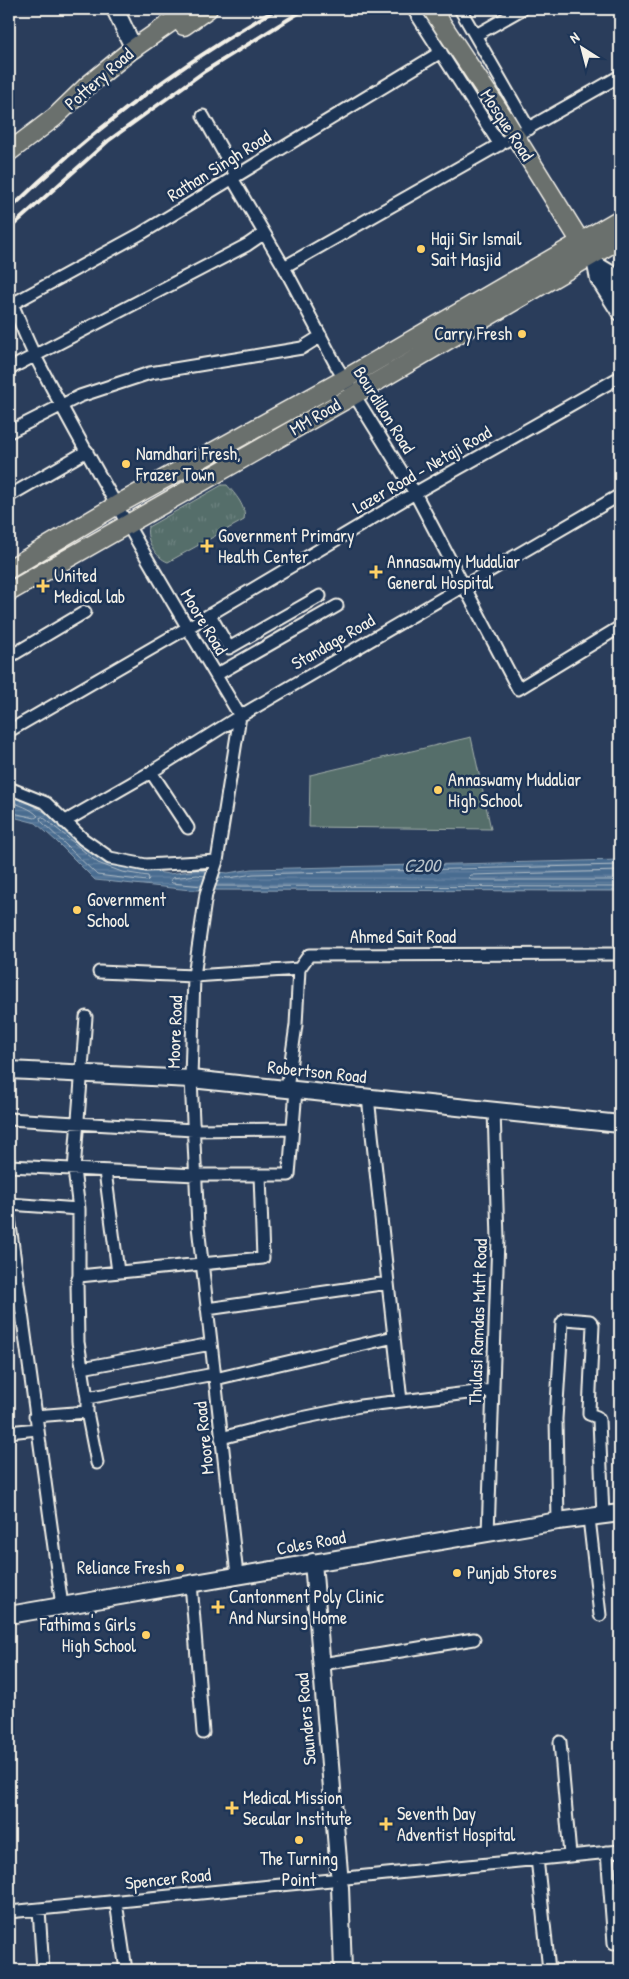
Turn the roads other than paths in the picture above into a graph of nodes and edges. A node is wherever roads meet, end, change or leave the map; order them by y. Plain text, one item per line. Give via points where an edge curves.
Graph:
1 (115, 9) edge
2 (126, 9) edge
3 (190, 9) edge
4 (208, 9) edge
5 (413, 9) edge
6 (432, 9) edge
7 (460, 9) edge
8 (522, 9) edge
9 (476, 35) junction
10 (138, 46) junction
11 (440, 52) junction
12 (620, 76) edge
13 (203, 116) dead end
14 (55, 117) junction
15 (515, 137) junction
16 (9, 152) edge
17 (234, 176) junction
18 (620, 219) edge
19 (264, 234) junction
20 (620, 240) edge
21 (589, 255) junction
22 (284, 267) junction
23 (620, 288) edge
24 (11, 300) edge
25 (620, 312) edge
26 (321, 336) junction
27 (34, 354) junction
28 (9, 369) edge
29 (620, 377) edge
30 (345, 379) junction
31 (354, 395) junction
32 (63, 406) junction
33 (9, 432) edge
34 (88, 451) junction
35 (415, 492) junction
36 (620, 495) edge
37 (9, 496) edge
38 (117, 505) junction
39 (126, 524) junction
40 (9, 569) edge
41 (463, 587) junction
42 (9, 592) edge
43 (320, 596) dead end
44 (336, 606) dead end
45 (85, 612) dead end
46 (210, 615) junction
47 (620, 627) edge
48 (187, 628) junction
49 (9, 657) edge
50 (216, 675) junction
51 (240, 716) junction
52 (9, 731) edge
53 (151, 772) junction
54 (9, 788) edge
55 (64, 822) junction
56 (188, 828) dead end
57 (217, 862) junction
58 (620, 954) edge
59 (299, 969) junction
60 (99, 972) dead end
61 (194, 976) junction
62 (86, 1017) dead end
63 (9, 1070) edge
64 (82, 1073) junction
65 (191, 1079) junction
66 (292, 1089) junction
67 (368, 1097) junction
68 (494, 1110) junction
69 (9, 1119) edge
70 (77, 1122) junction
71 (620, 1124) edge
72 (292, 1129) junction
73 (193, 1130) junction
74 (9, 1166) edge
75 (74, 1170) junction
76 (105, 1171) junction
77 (196, 1175) junction
78 (260, 1175) junction
79 (9, 1204) edge
80 (80, 1208) junction
81 (9, 1218) edge
82 (202, 1264) junction
83 (118, 1272) junction
84 (79, 1276) junction
85 (388, 1283) junction
86 (207, 1309) junction
87 (394, 1337) junction
88 (211, 1344) junction
89 (82, 1368) junction
90 (215, 1377) junction
91 (493, 1390) junction
92 (87, 1398) junction
93 (401, 1401) junction
94 (87, 1412) junction
95 (35, 1416) junction
96 (37, 1429) junction
97 (9, 1432) edge
98 (221, 1438) junction
99 (97, 1463) dead end
100 (620, 1513) edge
101 (596, 1517) junction
102 (558, 1521) junction
103 (488, 1534) junction
104 (313, 1562) junction
105 (237, 1575) junction
106 (191, 1583) junction
107 (62, 1606) junction
108 (9, 1615) edge
109 (600, 1615) dead end
110 (474, 1639) dead end
111 (322, 1664) junction
112 (203, 1733) dead end
113 (560, 1742) dead end
114 (620, 1851) edge
115 (607, 1852) junction
116 (570, 1855) junction
117 (537, 1858) junction
118 (339, 1879) junction
119 (116, 1902) junction
120 (38, 1910) junction
121 (9, 1912) edge
122 (614, 1942) dead end
123 (43, 1970) edge
124 (126, 1970) edge
125 (343, 1970) edge
126 (549, 1970) edge

1 - 10 street
2 - 10 street
3 - 10 main road, Pottery Road
4 - 14 main road
5 - 11 street
6 - 15 main road, Mosque Road
7 - 9 street
8 - 9 street
9 - 15 street
10 - 14 main road, Pottery Road via 87,86
11 - 15 street
11 - 17 street, Rathan Singh Road
12 - 15 street
13 - 17 street, Bourdillon Road
14 - 16 main road, Pottery Road
15 - 21 main road, Mosque Road
15 - 22 street
17 - 19 street, Bourdillon Road
17 - 24 street, Rathan Singh Road via 142,233
18 - 21 main road, MM Road
19 - 22 street, Bourdillon Road
19 - 27 street
20 - 21 main road, MM Road
21 - 23 street, Mosque Road via 611,274
21 - 25 street, Mosque Road via 599,279
21 - 30 main road, MM Road
21 - 31 main road, MM Road
22 - 26 street, Bourdillon Road
24 - 27 street, Moore Road
26 - 30 street, Bourdillon Road
26 - 32 street via 302,348 150,373 80,396
27 - 28 street
27 - 32 street, Moore Road
29 - 35 street, Lazer Road - Netaji Road
30 - 31 street, Bourdillon Road
30 - 38 main road, MM Road
31 - 35 street, Bourdillon Road
31 - 39 main road, MM Road
32 - 33 street
32 - 34 street, Moore Road
34 - 37 street
34 - 38 street, Moore Road
35 - 41 street, Bourdillon Road
35 - 46 street, Lazer Road - Netaji Road
36 - 41 street, Standage Road
38 - 39 street, Moore Road
38 - 40 main road, MM Road
39 - 42 main road, MM Road
39 - 48 street, Moore Road
41 - 47 street, Bourdillon Road via 518,688
41 - 51 street, Standage Road
43 - 46 street via 229,648
44 - 50 street
45 - 49 street
46 - 48 street, Lazer Road - Netaji Road
48 - 50 street, Moore Road
48 - 52 street, Lazer Road - Netaji Road
50 - 51 street, Moore Road
51 - 53 street, Standage Road
51 - 57 street, Moore Road
53 - 55 street, Standage Road
53 - 56 street
54 - 55 street via 46,803
55 - 57 street via 110,858 146,865
57 - 61 street, Moore Road via 206,894
58 - 59 street, Ahmed Sait Road via 308,954
59 - 61 street
59 - 66 street
60 - 61 street
61 - 65 street, Moore Road
62 - 64 street
63 - 64 street, Robertson Road
64 - 65 street, Robertson Road
64 - 70 street
65 - 66 street, Robertson Road
65 - 73 street, Moore Road
66 - 67 street, Robertson Road
66 - 72 street
67 - 68 street, Robertson Road
67 - 85 street
68 - 71 street, Robertson Road
68 - 91 street, Thulasi Ramdas Mutt Road via 498,1239
69 - 70 street
70 - 73 street
70 - 75 street
72 - 73 street
72 - 78 street via 289,1175
73 - 77 street, Moore Road
74 - 75 street
75 - 76 street
75 - 80 street
76 - 77 street
76 - 83 street
77 - 78 street
77 - 82 street, Moore Road
78 - 82 street via 263,1258
79 - 80 street
80 - 84 street
81 - 95 street
82 - 83 street
82 - 86 street, Moore Road
83 - 84 street
84 - 89 street via 78,1342
85 - 86 street
85 - 87 street
86 - 88 street, Moore Road
87 - 90 street
87 - 93 street
88 - 89 street
88 - 90 street, Moore Road
89 - 92 street
90 - 92 street
90 - 98 street, Moore Road
91 - 93 street
91 - 103 street, Thulasi Ramdas Mutt Road
92 - 94 street
93 - 98 street via 287,1421
94 - 95 street
94 - 99 street
95 - 96 street
96 - 97 street
96 - 107 street
98 - 105 street, Moore Road
100 - 101 street, Coles Road
101 - 102 street, Coles Road
101 - 102 street via 598,1420 588,1411 593,1325 590,1321 565,1319 562,1323 556,1419
101 - 109 street
102 - 103 street, Coles Road
103 - 104 street, Coles Road
104 - 105 street, Coles Road
104 - 111 street, Saunders Road
105 - 106 street, Coles Road
106 - 107 street, Coles Road
106 - 112 street
107 - 108 street, Coles Road
110 - 111 street
111 - 118 street, Saunders Road
113 - 116 street
114 - 115 street, Spencer Road
115 - 116 street, Spencer Road
115 - 122 street
116 - 117 street, Spencer Road
117 - 118 street, Spencer Road
117 - 126 street
118 - 119 street, Spencer Road
118 - 125 street, Saunders Road
119 - 120 street, Spencer Road
119 - 124 street
120 - 121 street, Spencer Road
120 - 123 street

